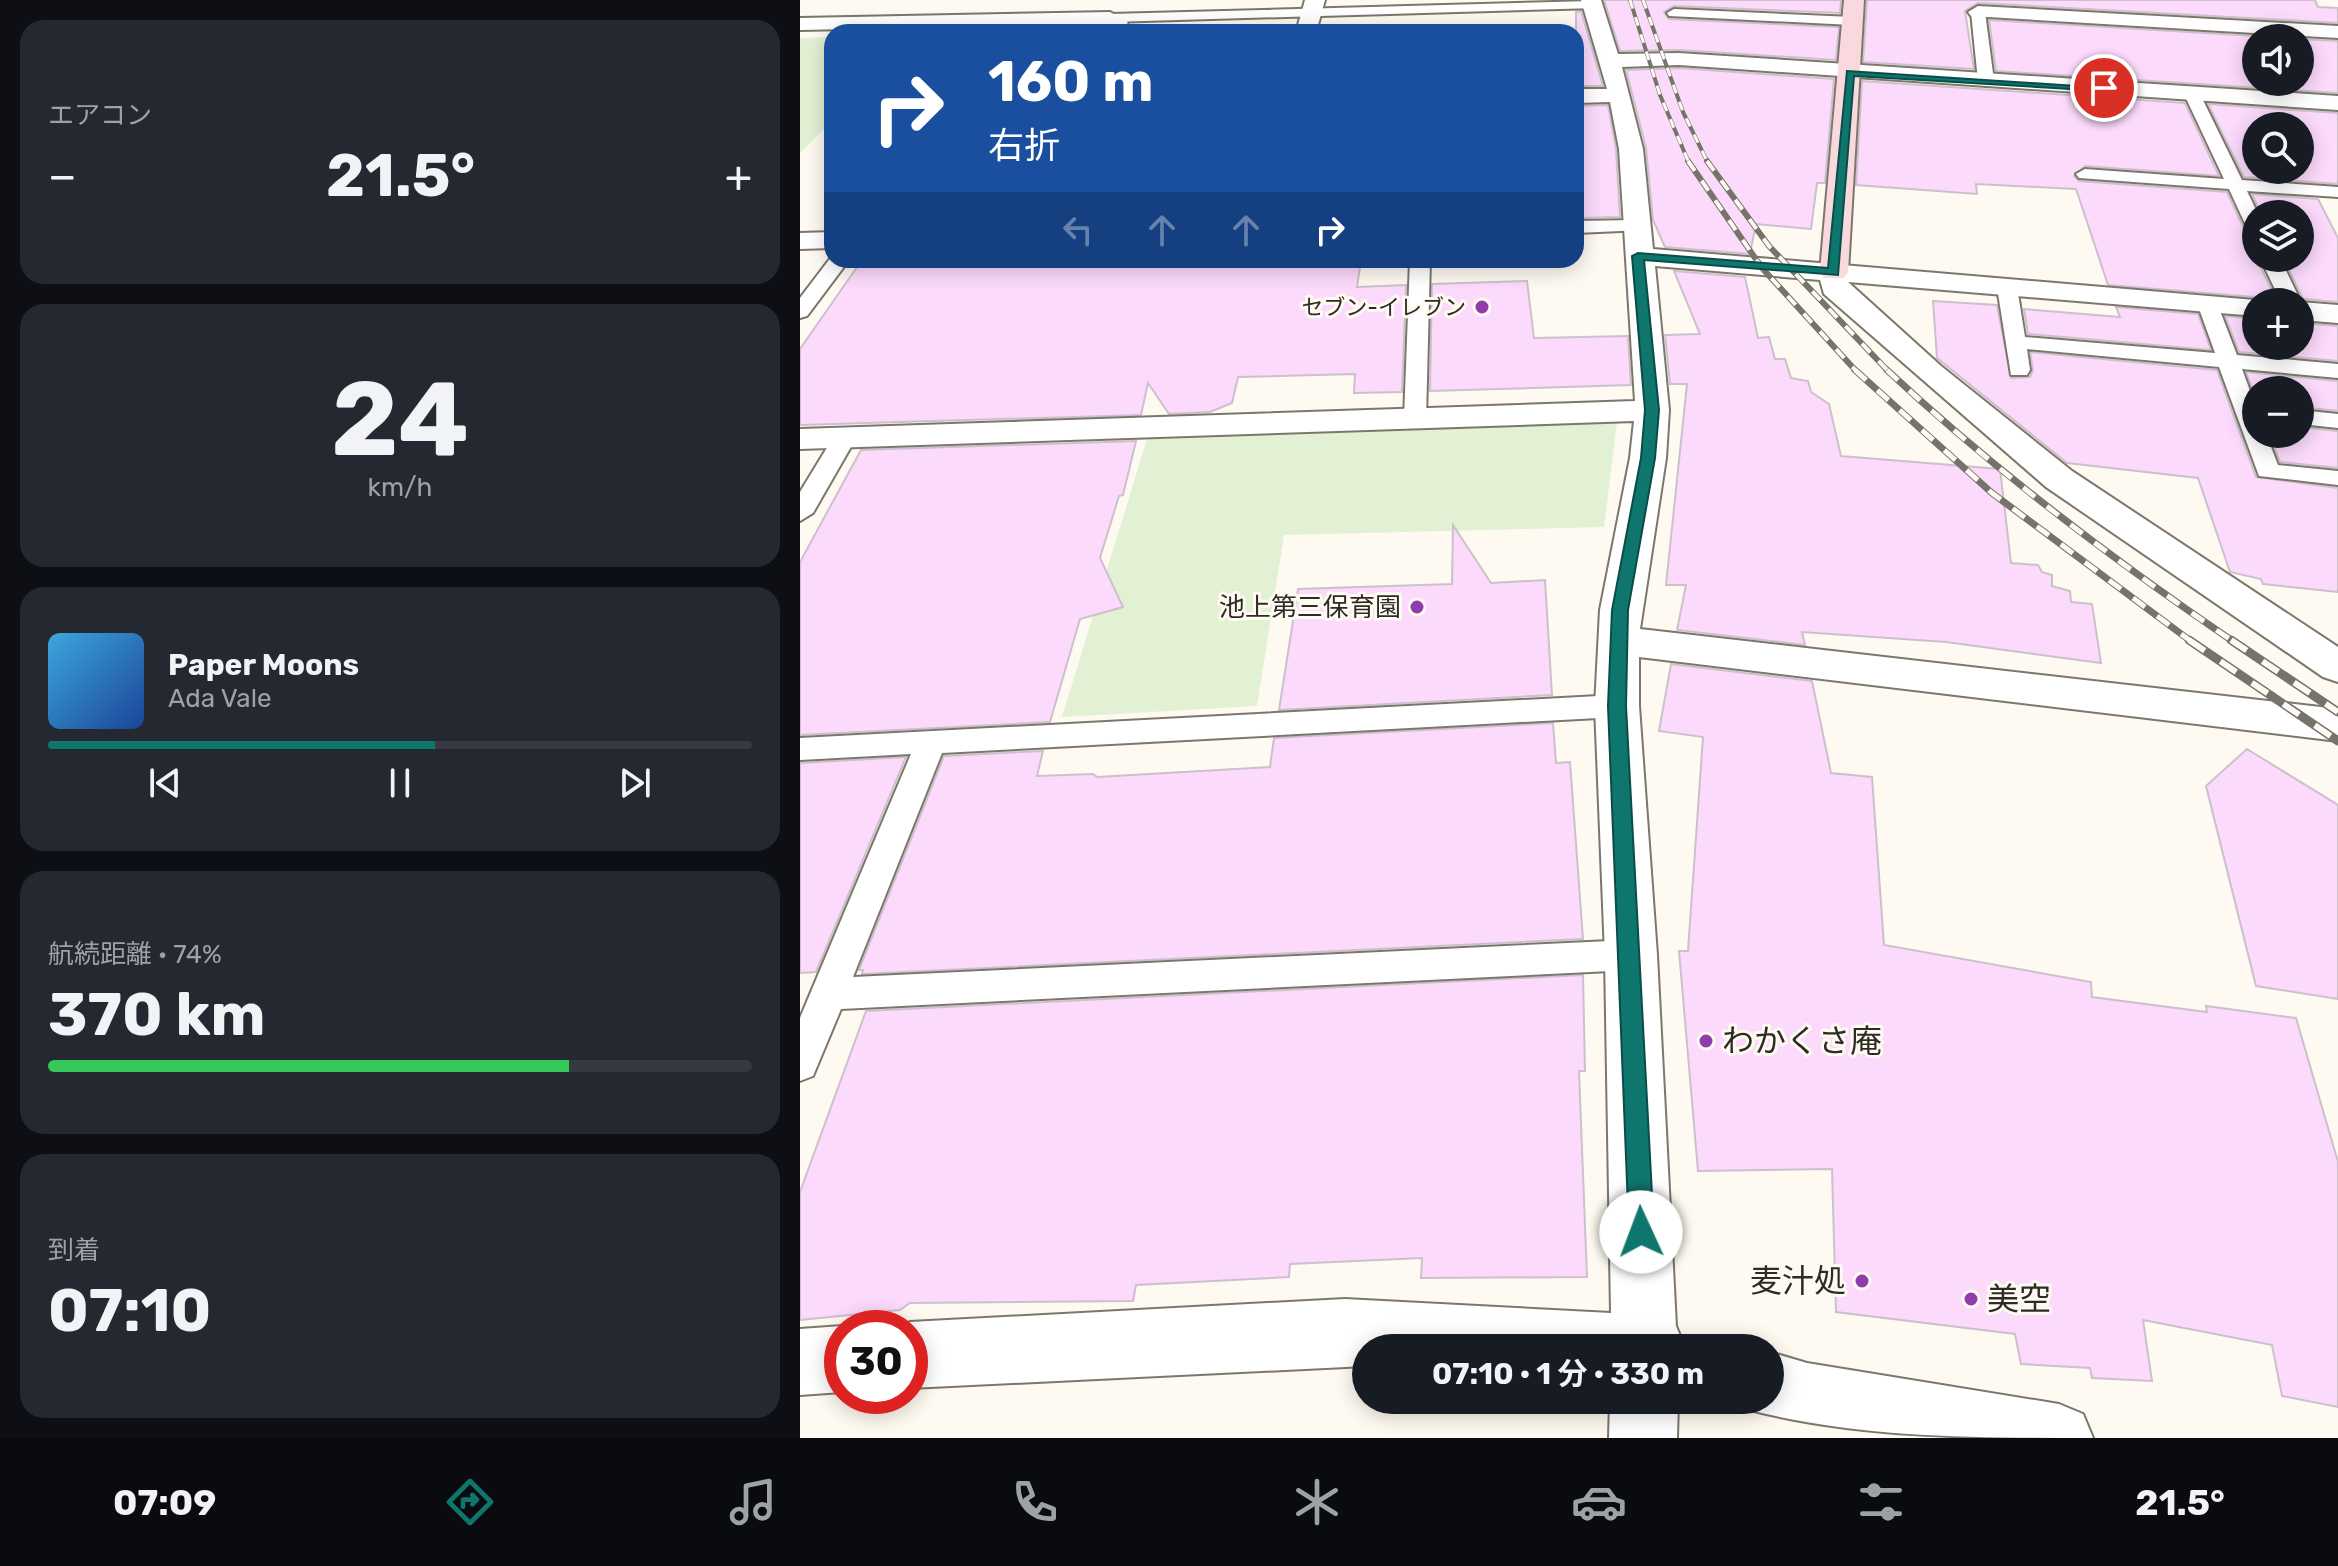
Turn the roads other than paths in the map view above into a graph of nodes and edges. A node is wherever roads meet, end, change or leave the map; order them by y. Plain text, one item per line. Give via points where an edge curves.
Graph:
1 (909, 0) edge
2 (1592, 2) edge
3 (1234, 6) edge
4 (1313, 6) edge
5 (1428, 10) edge
6 (1853, 11) edge
7 (1978, 12) joint
8 (1674, 13) dead end
9 (1107, 17) edge
10 (887, 22) junction
11 (800, 24) edge
12 (2338, 32) edge
13 (1850, 73) junction
14 (1614, 78) junction
15 (1986, 81) junction
16 (1584, 92) edge
17 (2192, 94) junction
18 (2338, 103) edge
19 (2085, 174) dead end
20 (2235, 185) junction
21 (2338, 192) edge
22 (2242, 200) edge
23 (1584, 229) edge
24 (824, 240) edge
25 (800, 241) edge
26 (1637, 241) junction
27 (833, 268) edge
28 (1420, 268) edge
29 (1834, 272) junction
30 (2007, 287) junction
31 (2207, 303) junction
32 (2242, 306) edge
33 (800, 312) edge
34 (2314, 312) edge
35 (2338, 314) edge
36 (2015, 342) junction
37 (2230, 362) junction
38 (2019, 370) dead end
39 (2338, 371) edge
40 (2242, 389) edge
41 (1652, 410) junction
42 (2314, 418) edge
43 (1415, 419) junction
44 (2338, 421) edge
45 (844, 438) junction
46 (800, 439) edge
47 (2262, 448) edge
48 (2338, 478) edge
49 (800, 513) edge
50 (1618, 640) junction
51 (2338, 667) edge
52 (1617, 706) junction
53 (2338, 725) edge
54 (931, 742) junction
55 (800, 749) edge
56 (1631, 955) junction
57 (829, 994) junction
58 (800, 1064) edge
59 (1366, 1334) edge
60 (1645, 1334) edge
61 (928, 1354) edge
62 (824, 1360) edge
63 (800, 1362) edge
64 (1784, 1390) edge
65 (1644, 1414) edge
66 (1643, 1438) edge
67 (2059, 1438) edge

1 - 10 street
2 - 5 lane
2 - 14 street
3 - 4 lane
3 - 9 lane
4 - 5 lane
6 - 8 lane
6 - 13 street
7 - 12 street
7 - 15 lane
9 - 10 street
10 - 11 street
13 - 14 street via 1679,59
13 - 15 street
13 - 29 street
14 - 16 street
14 - 26 street via 1631,149
15 - 17 street
17 - 18 street
17 - 20 lane
19 - 20 lane
20 - 21 lane
20 - 22 lane
23 - 26 lane
24 - 25 street
26 - 29 street
26 - 41 street
27 - 33 lane
28 - 43 lane
29 - 30 street
29 - 51 street via 1834,288 2059,479
30 - 31 street
30 - 36 lane
31 - 32 street
31 - 37 lane
34 - 35 street
36 - 37 lane
36 - 38 lane
37 - 39 lane
37 - 40 lane
41 - 43 street
41 - 50 street
42 - 44 lane
43 - 45 street
45 - 46 street
45 - 49 lane
47 - 48 lane via 2268,471
50 - 52 street
50 - 53 street
52 - 54 lane
52 - 56 street
54 - 55 lane
54 - 57 lane
56 - 57 lane
56 - 60 street
57 - 58 lane
59 - 61 street
62 - 63 street
64 - 67 street
65 - 66 street

